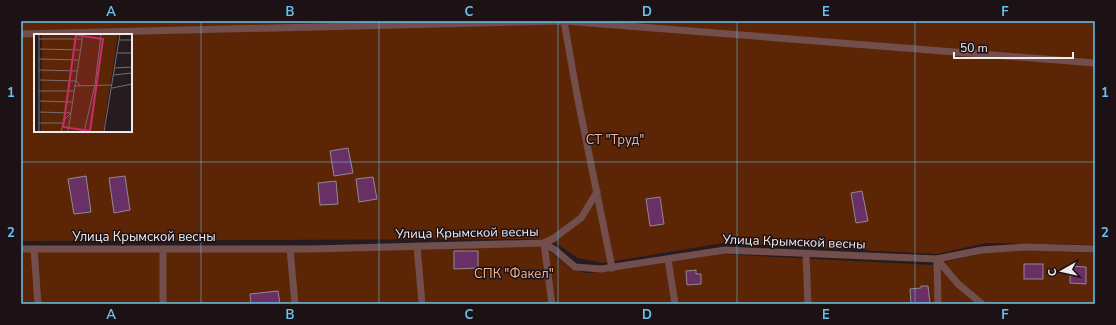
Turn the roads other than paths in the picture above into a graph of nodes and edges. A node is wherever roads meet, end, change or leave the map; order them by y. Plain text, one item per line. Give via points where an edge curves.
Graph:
1 (564, 21) edge
2 (21, 34) edge
3 (1095, 63) edge
4 (597, 192) junction
5 (544, 243) junction
6 (417, 246) junction
7 (21, 249) edge
8 (34, 249) junction
9 (163, 249) junction
10 (290, 249) junction
11 (1095, 249) edge
12 (806, 254) junction
13 (668, 259) junction
14 (937, 259) junction
15 (612, 268) junction
16 (38, 304) edge
17 (163, 304) edge
18 (294, 304) edge
19 (422, 304) edge
20 (552, 304) edge
21 (675, 304) edge
22 (808, 304) edge
23 (938, 304) edge
24 (982, 304) edge

1 - 2 lane
1 - 3 lane
1 - 4 lane
4 - 5 lane via 580,218
4 - 15 lane
5 - 6 lane, Улица Крымской весны
5 - 15 lane, Улица Крымской весны via 575,267
5 - 20 lane
6 - 10 lane, Улица Крымской весны
6 - 19 lane
7 - 8 lane, Улица Крымской весны
8 - 9 lane, Улица Крымской весны
8 - 16 lane
9 - 10 lane, Улица Крымской весны
9 - 17 lane
10 - 18 lane
11 - 14 lane, Улица Крымской весны via 1025,247 982,250
12 - 13 lane, Улица Крымской весны via 725,250
12 - 14 lane, Улица Крымской весны
12 - 22 lane
13 - 15 lane, Улица Крымской весны
13 - 21 lane
14 - 23 lane
14 - 24 lane via 958,284

